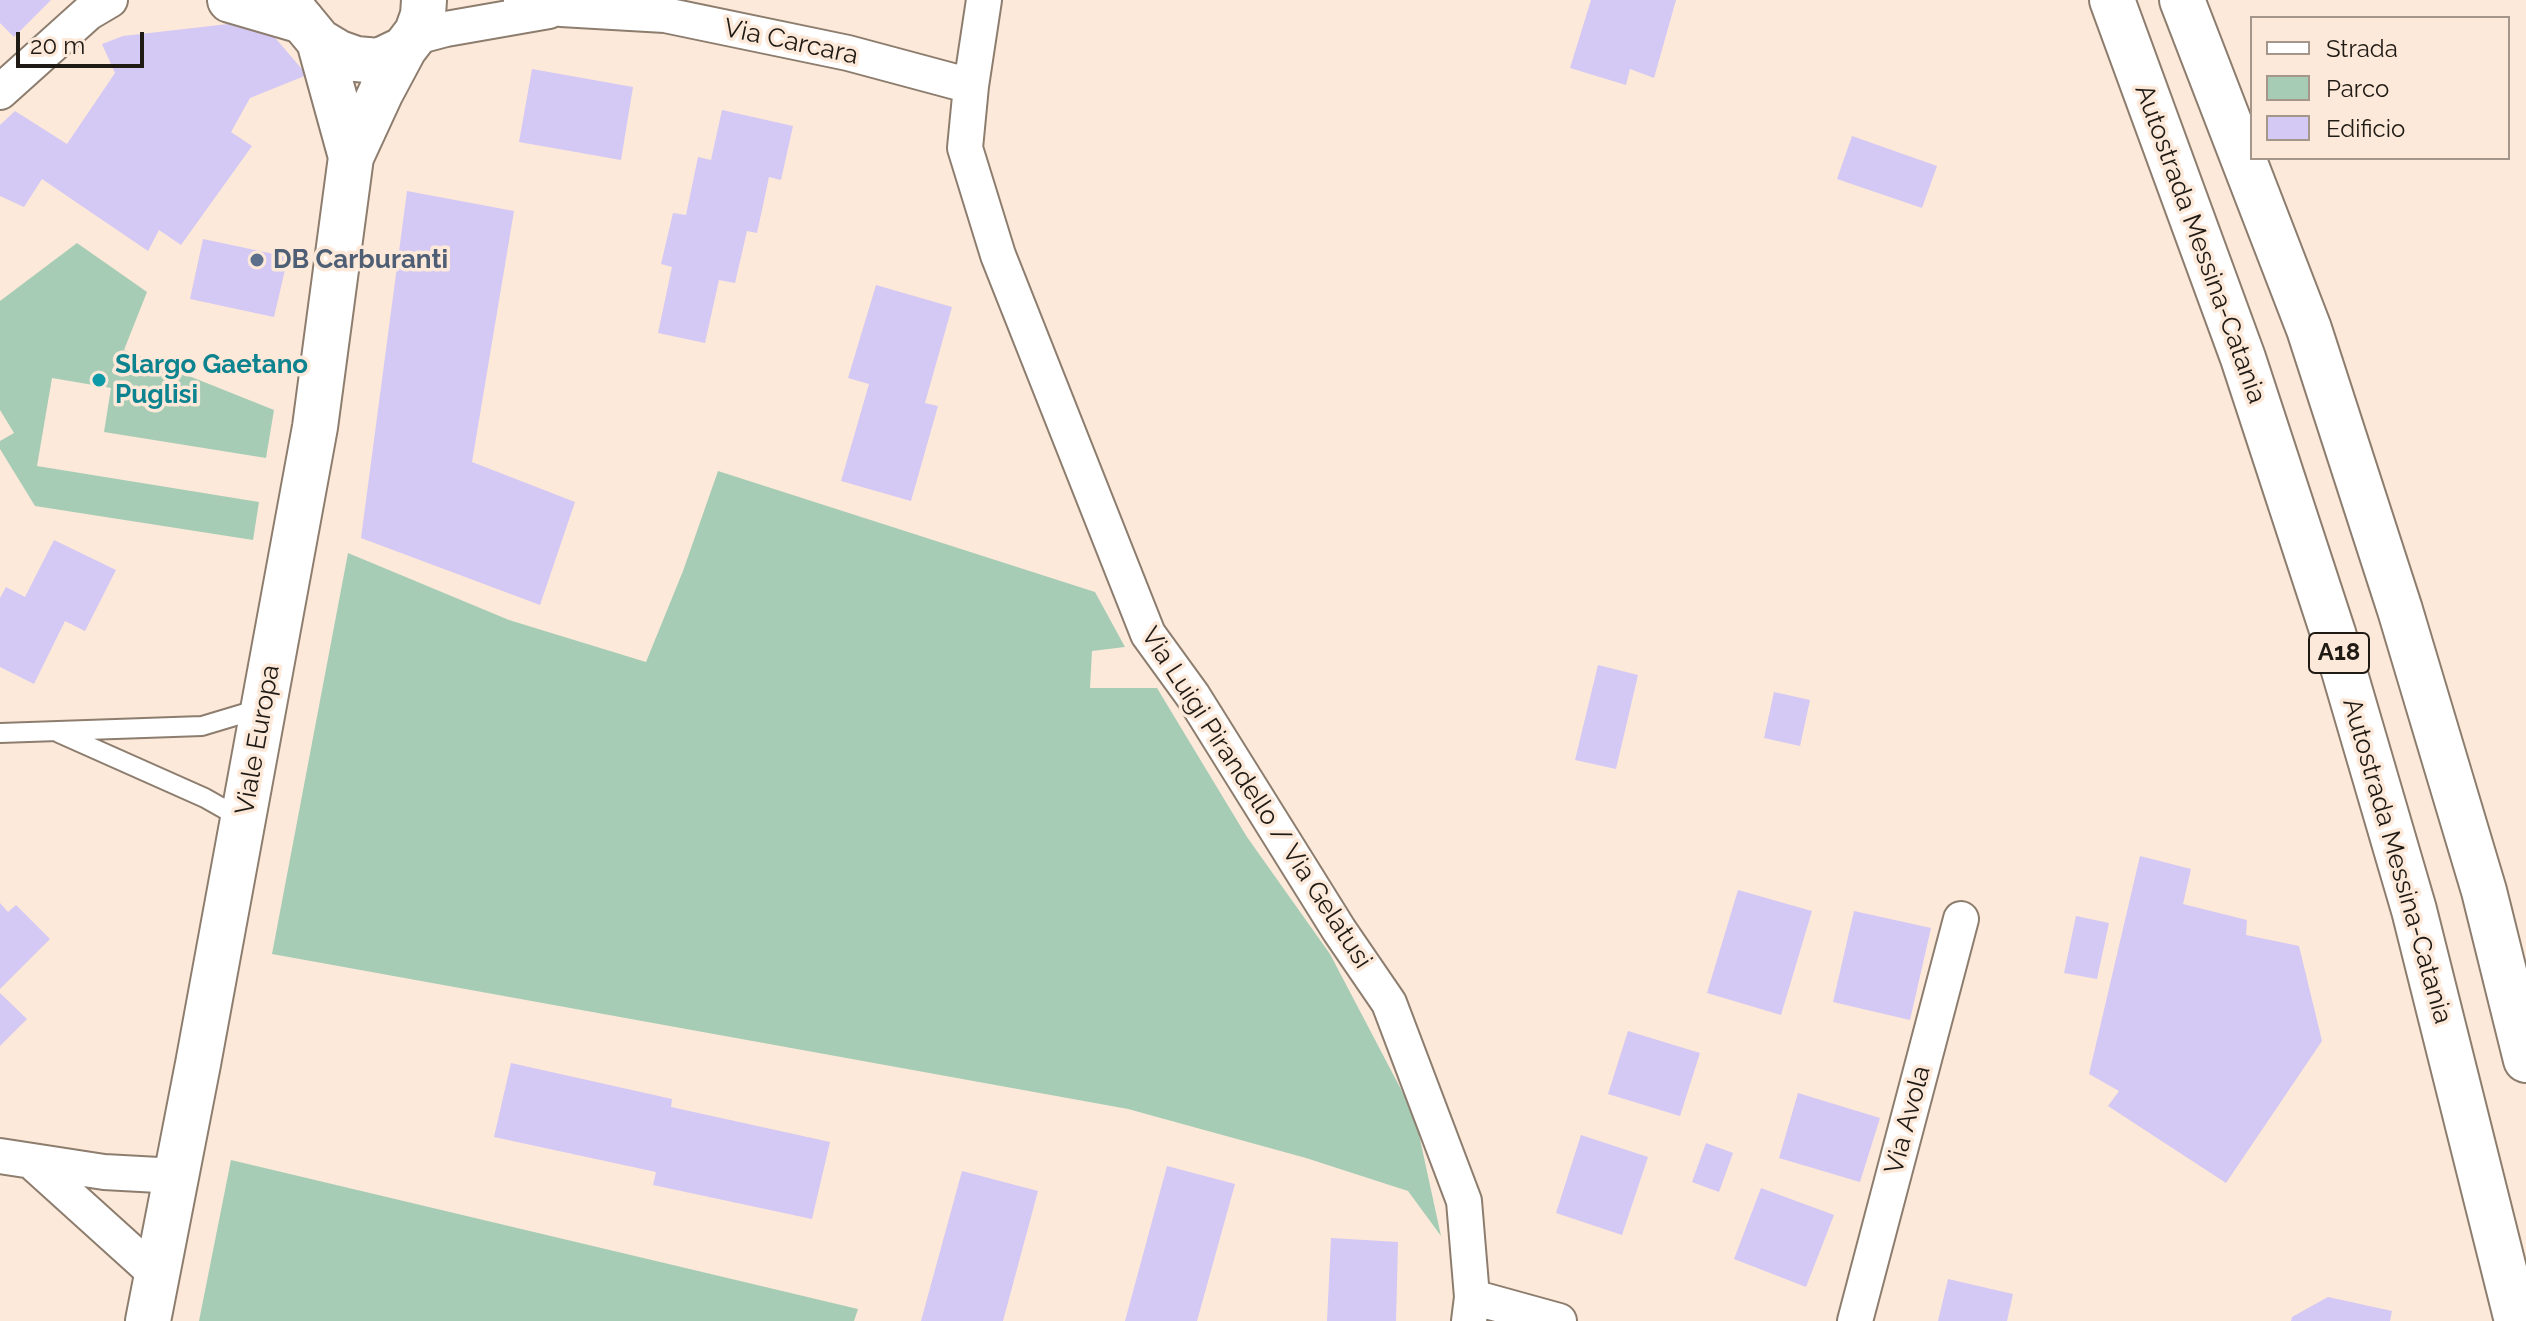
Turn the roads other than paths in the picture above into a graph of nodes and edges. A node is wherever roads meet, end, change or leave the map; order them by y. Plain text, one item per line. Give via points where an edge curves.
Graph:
1 (110, 0) edge
2 (230, 0) edge
3 (521, 0) edge
4 (984, 0) edge
5 (2112, 0) edge
6 (2172, 0) edge
7 (2182, 0) edge
8 (561, 9) junction
9 (304, 21) edge
10 (414, 29) edge
11 (971, 86) junction
12 (0, 92) edge
13 (2233, 135) junction
14 (351, 157) junction
15 (264, 707) junction
16 (53, 730) junction
17 (0, 733) edge
18 (244, 820) junction
19 (1961, 919) dead end
20 (2526, 1060) edge
21 (16, 1159) edge
22 (177, 1176) junction
23 (157, 1275) junction
24 (1471, 1309) edge
25 (148, 1321) edge
26 (1559, 1321) edge
27 (1855, 1321) edge
28 (2517, 1321) edge

1 - 12 street via 88,13
2 - 9 main road
3 - 8 street
4 - 11 street, Via Luigi Pirandello / Via Gelatusi
5 - 28 main road, Autostrada Messina-Catania / A18 via 2243,358 2333,633 2414,910
6 - 13 main road
7 - 13 main road, A18
8 - 10 street via 446,29
8 - 11 street, Via Carcara via 665,15 848,53
9 - 10 main road via 339,53 379,61
9 - 14 main road
10 - 14 main road
11 - 24 street, Via Luigi Pirandello / Via Gelatusi via 965,148 998,255 1148,634 1389,1003 1464,1201
13 - 20 main road, A18 via 2309,329 2400,610 2484,891
14 - 15 main road, Viale Europa via 315,427
15 - 16 lane via 202,726
15 - 18 main road, Viale Europa
16 - 17 lane
16 - 18 lane
18 - 22 main road, Viale Europa
19 - 27 street, Via Avola
21 - 22 street
21 - 23 street
22 - 23 main road, Viale Europa
23 - 25 main road, Viale Europa
24 - 26 street

